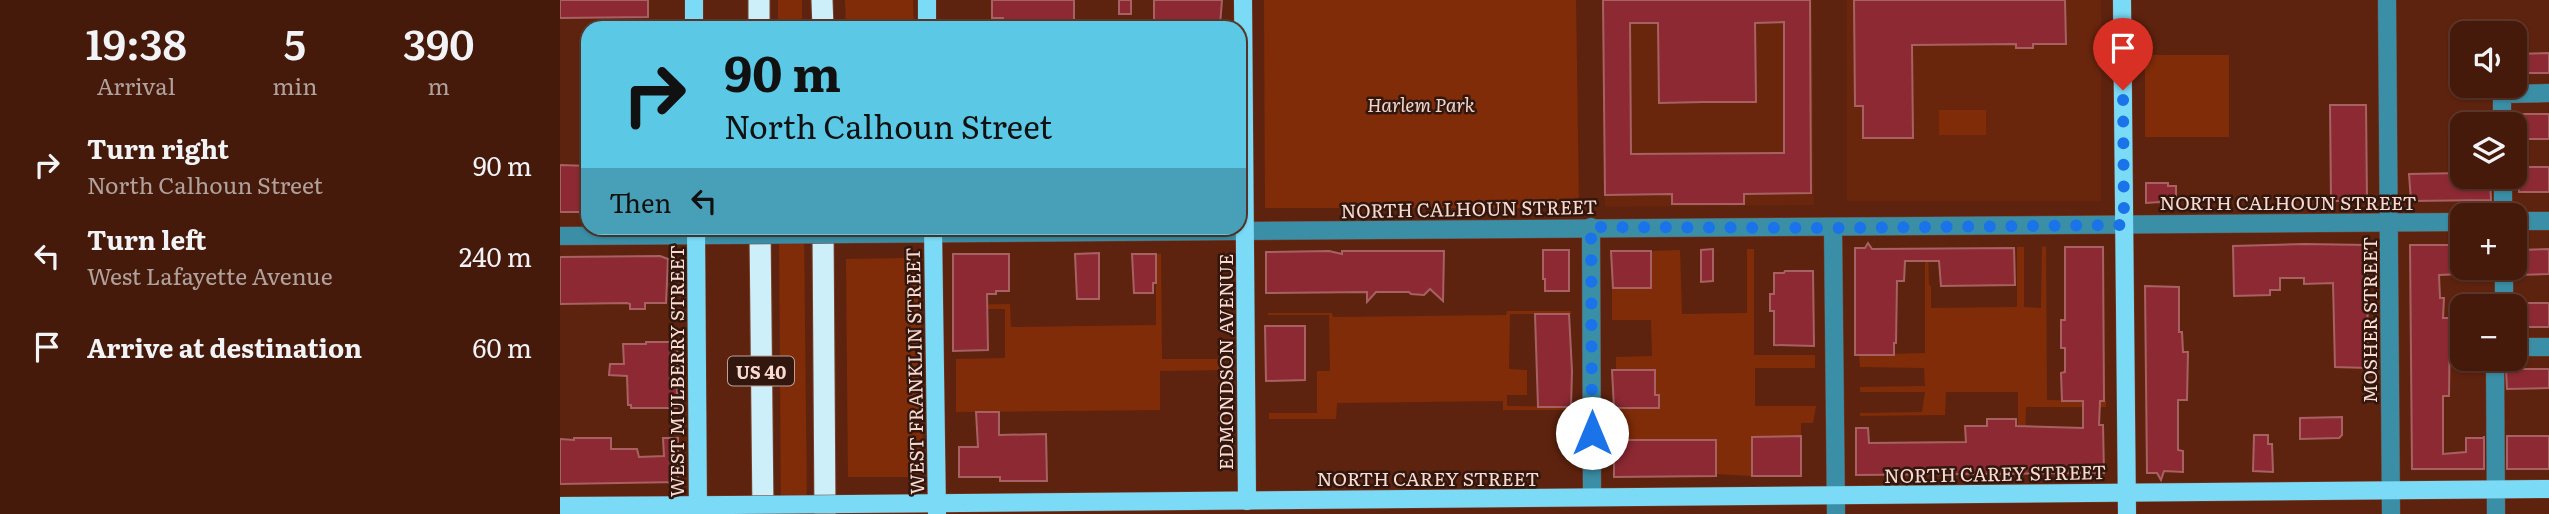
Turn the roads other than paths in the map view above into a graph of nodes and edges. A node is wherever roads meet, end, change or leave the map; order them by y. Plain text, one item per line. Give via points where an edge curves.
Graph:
1 (694, 0) edge
2 (759, 0) edge
3 (822, 0) edge
4 (927, 0) edge
5 (1243, 0) edge
6 (2122, 0) edge
7 (2387, 0) edge
8 (694, 21) edge
9 (759, 21) edge
10 (822, 21) edge
11 (928, 21) edge
12 (1243, 21) edge
13 (2549, 93) edge
14 (2502, 112) edge
15 (2527, 221) edge
16 (2549, 221) edge
17 (2389, 222) junction
18 (2450, 222) edge
19 (2124, 225) junction
20 (1591, 227) junction
21 (1833, 228) junction
22 (1246, 232) edge
23 (587, 235) edge
24 (696, 235) edge
25 (760, 235) edge
26 (823, 235) edge
27 (933, 235) edge
28 (1245, 235) edge
29 (560, 236) edge
30 (2527, 347) edge
31 (2549, 347) edge
32 (2495, 371) edge
33 (2549, 489) edge
34 (2496, 490) junction
35 (2391, 491) junction
36 (2127, 493) junction
37 (1836, 496) junction
38 (1592, 498) junction
39 (560, 506) edge
40 (1548, 506) edge
41 (1247, 507) edge
42 (937, 509) edge
43 (698, 510) edge
44 (762, 514) edge
45 (825, 514) edge
46 (1836, 514) edge
47 (2127, 514) edge
48 (2391, 514) edge
49 (2496, 514) edge

1 - 8 main road
2 - 9 highway
3 - 10 highway
4 - 11 main road
5 - 12 main road, EDMONDSON AVENUE
6 - 19 main road
7 - 17 street, MOSHER STREET
13 - 14 street via 2502,94
15 - 16 street
17 - 18 street, NORTH CALHOUN STREET
17 - 19 street, NORTH CALHOUN STREET
17 - 35 street, MOSHER STREET
19 - 21 street, NORTH CALHOUN STREET
19 - 36 main road
20 - 21 street, NORTH CALHOUN STREET
20 - 22 street, NORTH CALHOUN STREET
20 - 38 street
21 - 37 street
23 - 29 street, NORTH CALHOUN STREET
24 - 43 main road, WEST MULBERRY STREET
25 - 44 highway, US 40
26 - 45 highway
27 - 42 main road, WEST FRANKLIN STREET
28 - 41 main road, EDMONDSON AVENUE
30 - 31 street
32 - 34 street
33 - 34 main road, NORTH CAREY STREET
34 - 35 main road, NORTH CAREY STREET
34 - 49 street
35 - 36 main road, NORTH CAREY STREET
35 - 48 street, MOSHER STREET
36 - 37 main road, NORTH CAREY STREET
36 - 47 main road
37 - 38 main road, NORTH CAREY STREET
37 - 46 street
38 - 40 main road, NORTH CAREY STREET
39 - 43 main road, NORTH CAREY STREET
40 - 41 main road, NORTH CAREY STREET
41 - 42 main road, NORTH CAREY STREET
42 - 43 main road, NORTH CAREY STREET, bridge via 849,504 729,505

